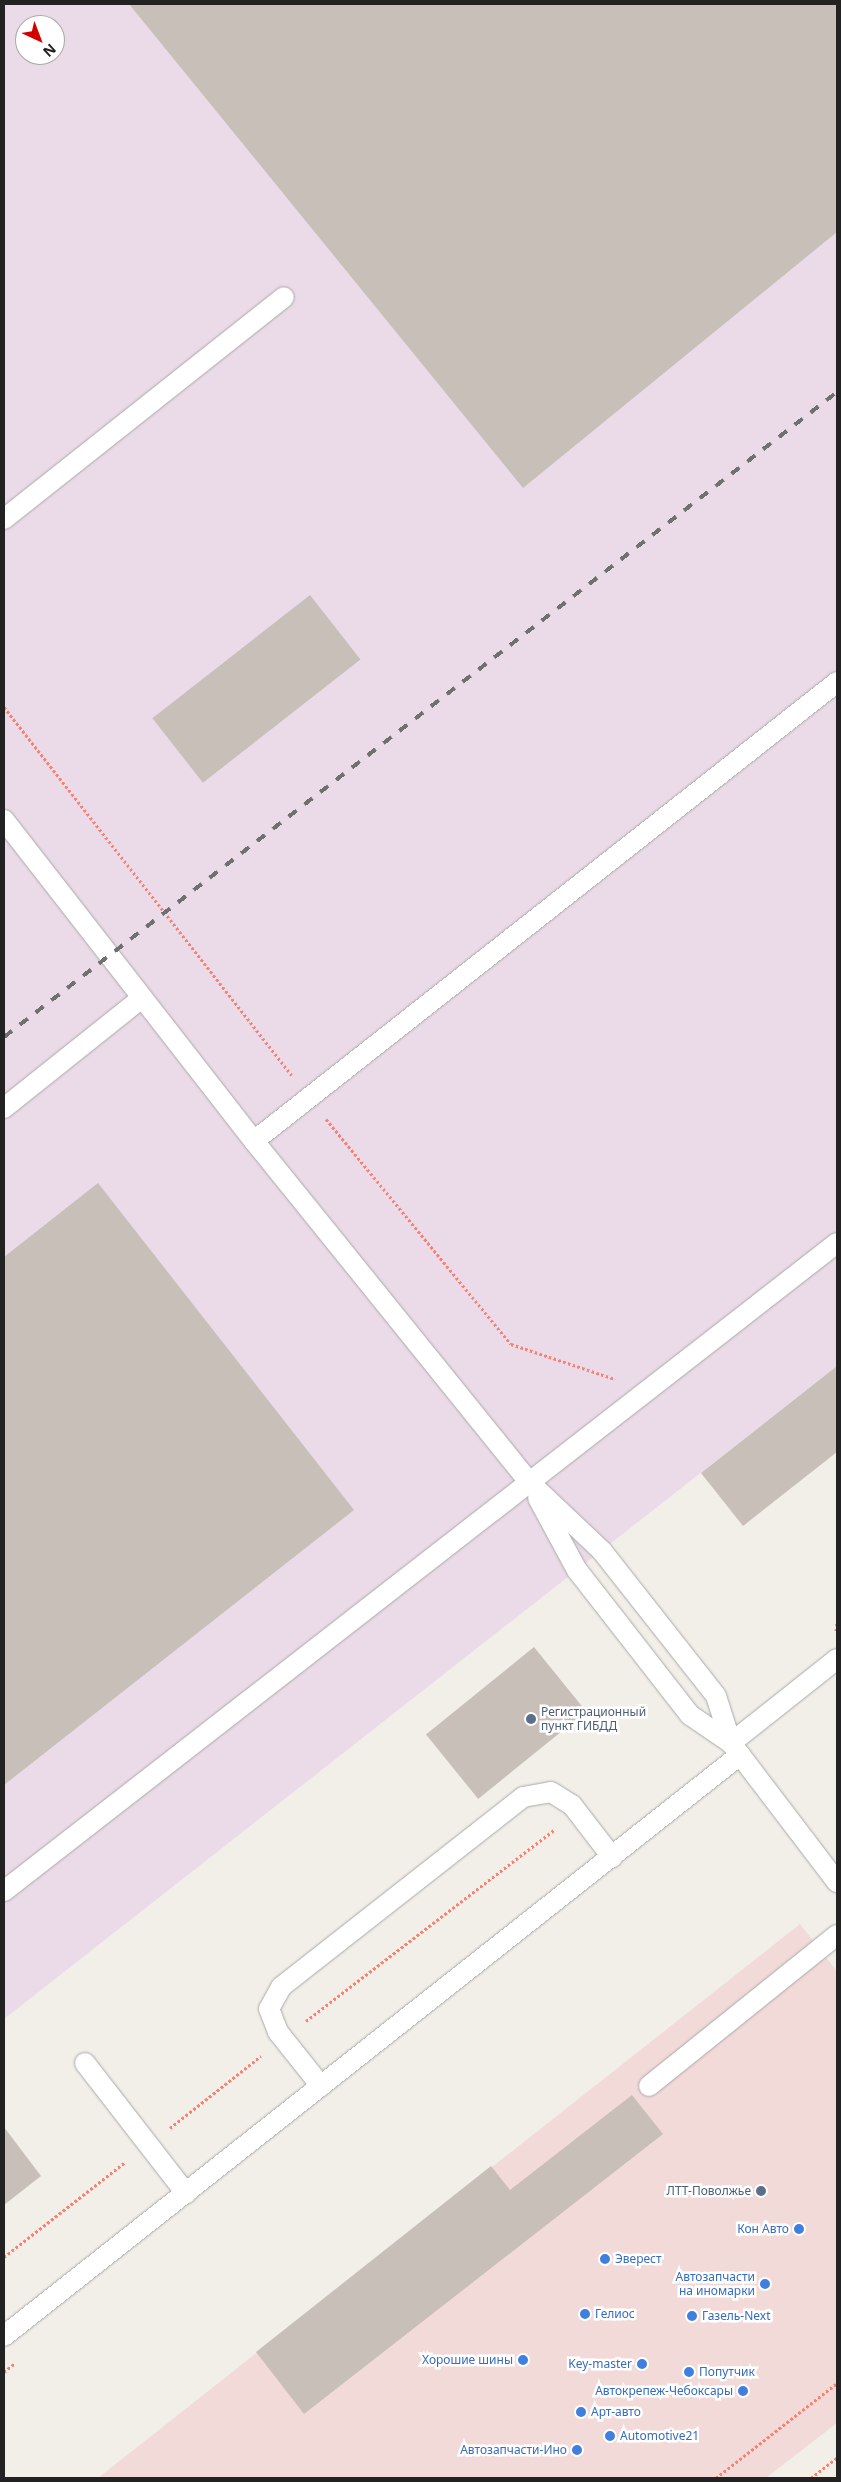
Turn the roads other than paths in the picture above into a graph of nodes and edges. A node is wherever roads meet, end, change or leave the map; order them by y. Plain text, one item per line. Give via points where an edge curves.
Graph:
1 (284, 296) dead end
2 (4, 519) edge
3 (837, 682) edge
4 (4, 820) edge
5 (142, 998) junction
6 (4, 1108) edge
7 (254, 1141) junction
8 (837, 1243) edge
9 (529, 1482) junction
10 (837, 1659) edge
11 (735, 1749) junction
12 (612, 1857) junction
13 (837, 1882) edge
14 (4, 1891) edge
15 (837, 1935) edge
16 (85, 2063) dead end
17 (321, 2086) junction
18 (649, 2086) dead end
19 (186, 2193) junction
20 (4, 2336) edge

1 - 2 lane
3 - 7 lane
4 - 5 lane
5 - 6 lane
5 - 7 lane
7 - 9 lane
8 - 9 lane
9 - 11 lane via 577,1570 690,1716
9 - 11 lane via 602,1551 716,1696
9 - 14 lane
10 - 11 lane
11 - 12 lane
11 - 13 lane
12 - 17 lane
12 - 17 lane via 572,1805 551,1792 523,1797 281,1986 269,2009 278,2032
15 - 18 lane
16 - 19 lane
17 - 19 lane
19 - 20 lane

